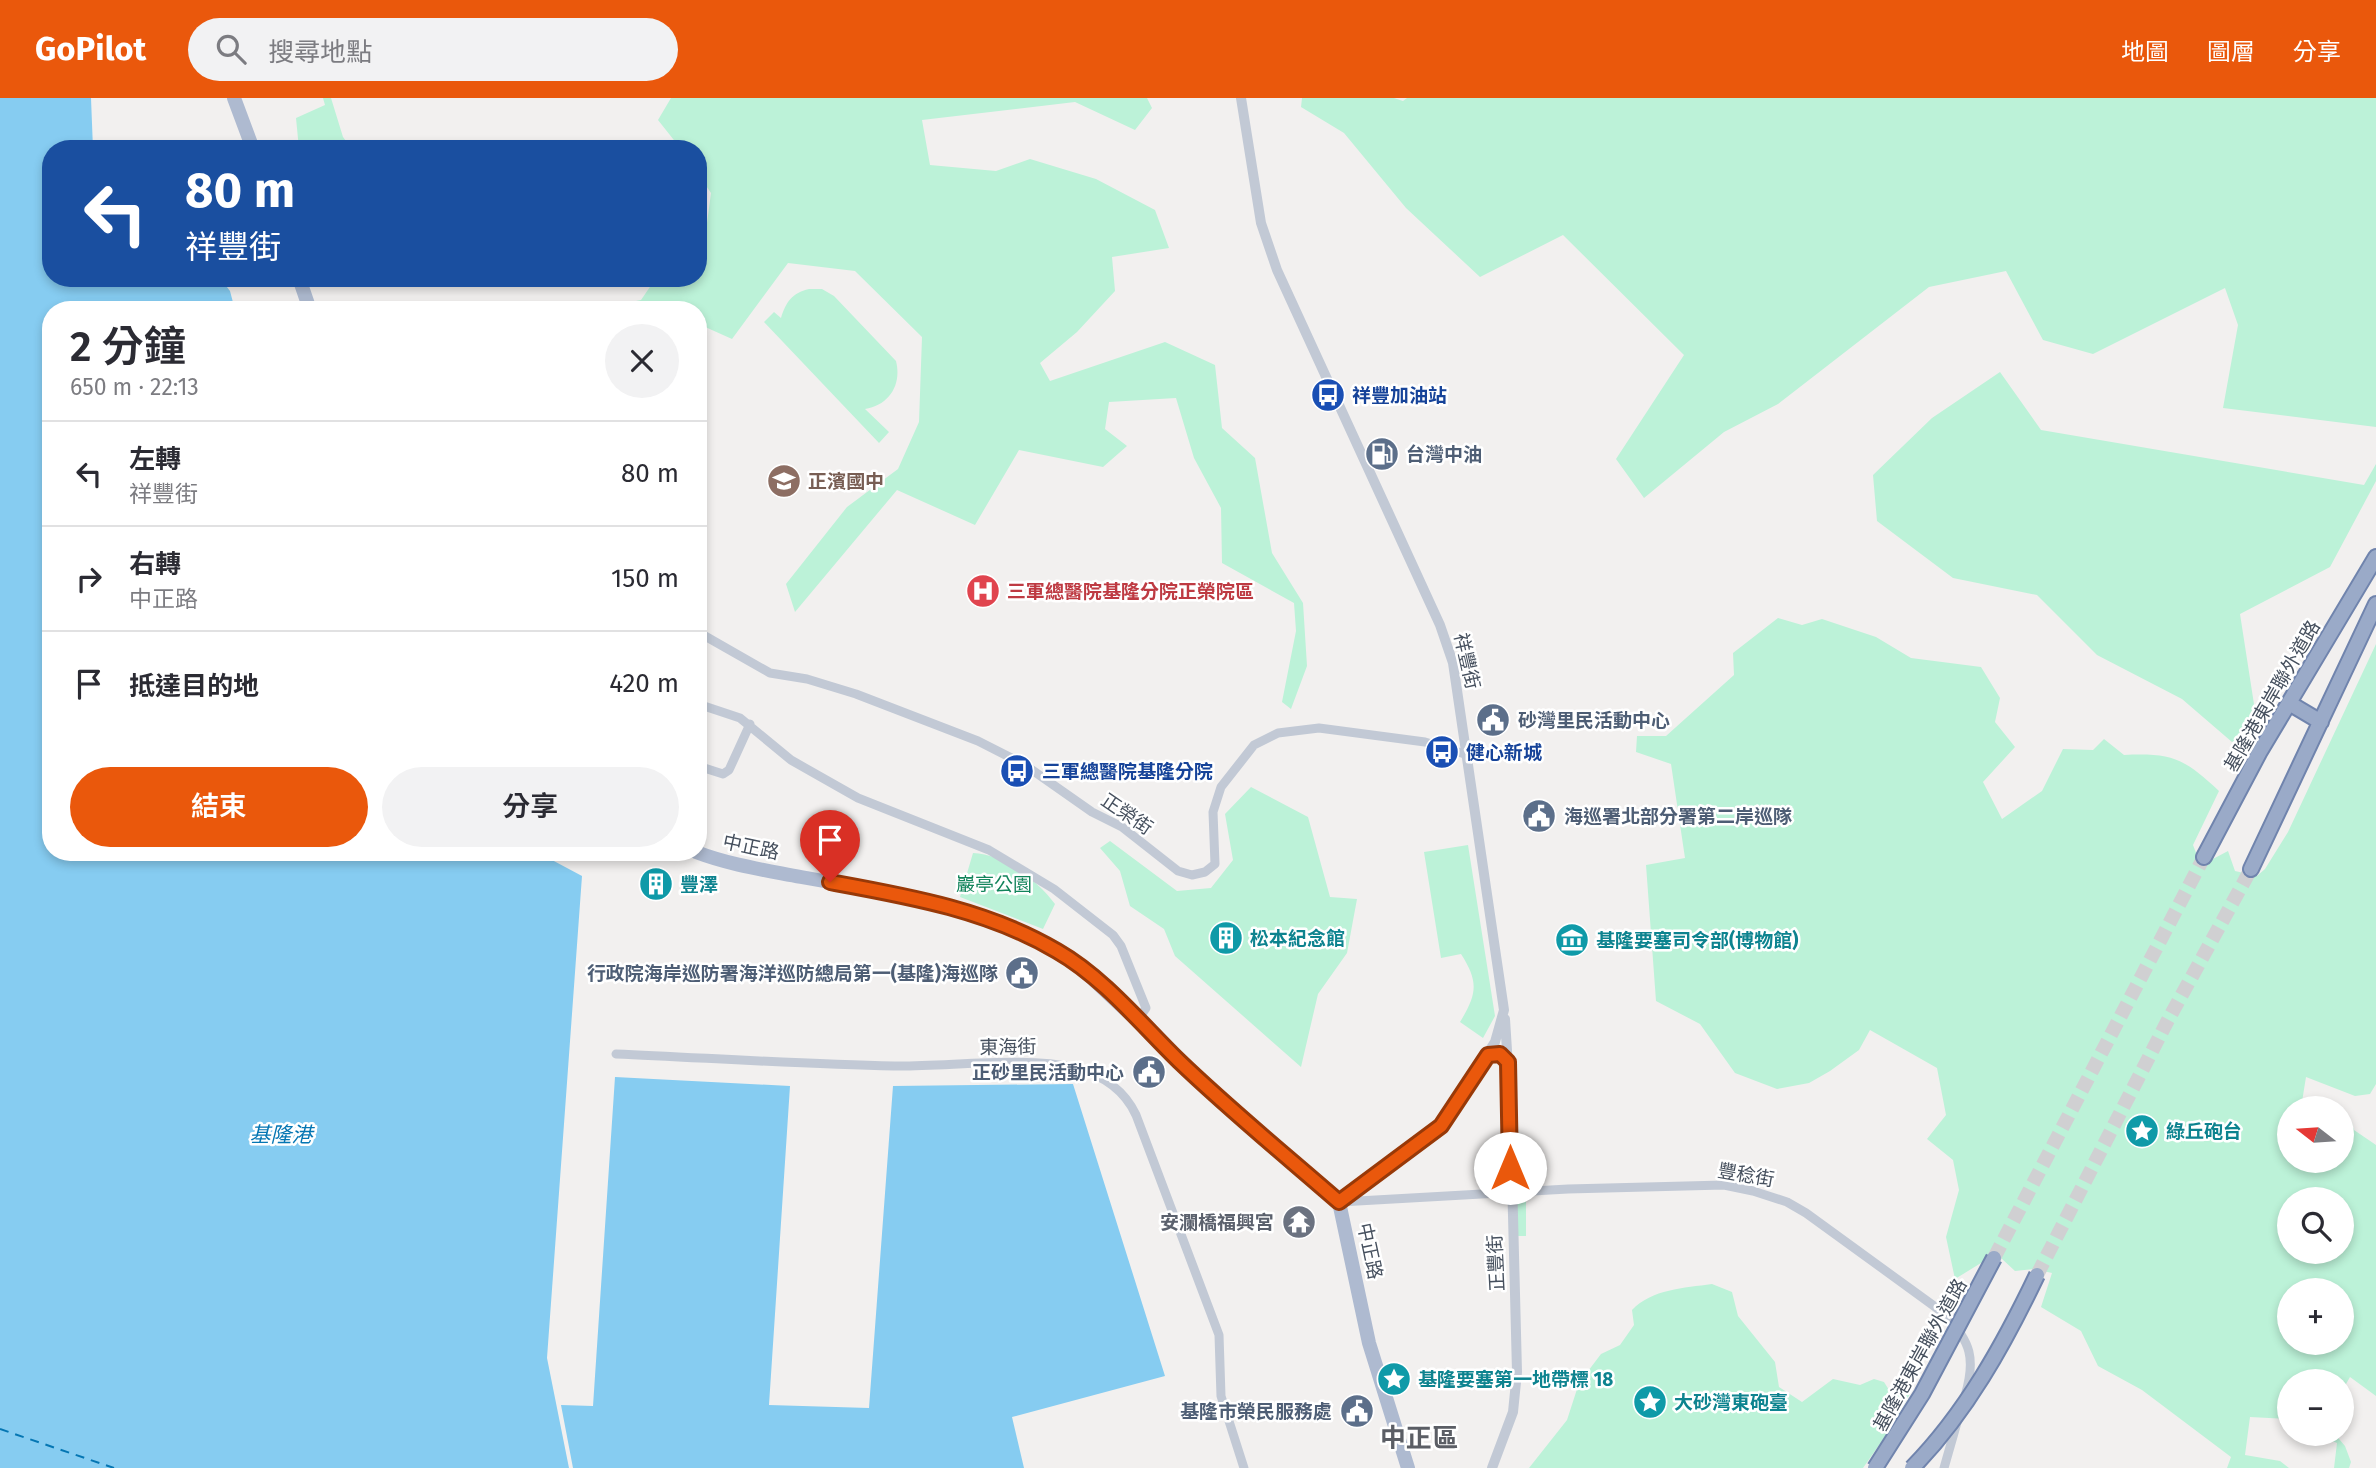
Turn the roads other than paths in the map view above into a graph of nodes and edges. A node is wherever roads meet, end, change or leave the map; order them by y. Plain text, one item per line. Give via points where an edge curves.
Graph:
1 (234, 98) edge
2 (1241, 98) edge
3 (250, 140) edge
4 (2376, 556) edge
5 (2376, 604) edge
6 (707, 637) edge
7 (2289, 703) junction
8 (707, 707) edge
9 (2321, 722) junction
10 (750, 724) junction
11 (1468, 755) junction
12 (707, 769) edge
13 (707, 855) edge
14 (2204, 856) tunnel mouth
15 (2251, 869) tunnel mouth
16 (1504, 1010) junction
17 (1138, 1020) junction
18 (616, 1054) dead end
19 (1488, 1055) junction
20 (1508, 1062) junction
21 (1510, 1191) junction
22 (1339, 1202) junction
23 (1994, 1258) tunnel mouth
24 (2037, 1275) tunnel mouth
25 (1244, 1468) edge
26 (1408, 1468) edge
27 (1492, 1468) edge
28 (1875, 1468) edge
29 (1912, 1468) edge
30 (1944, 1468) edge

1 - 3 main road
2 - 11 street, 祥豐街 via 1261,223 1274,261 1440,625 1453,663
4 - 7 highway, 基隆港東岸聯外道路
5 - 9 highway
6 - 11 street, 正榮街 via 770,673 856,694 978,741 1025,765 1092,812 1122,827 1178,870 1192,875 1215,864 1213,812 1221,787 1254,745 1278,733 1319,728 1425,742
7 - 9 highway
7 - 14 highway, 基隆港東岸聯外道路
8 - 10 street
9 - 15 highway
10 - 12 street via 729,770 723,774
10 - 17 street via 812,774 858,798 989,849 1113,935 1146,1008
11 - 16 street, 祥豐街
13 - 17 main road, 中正路 via 905,895 1013,929 1059,952
16 - 19 street, 祥豐街
16 - 20 street, 正豐街
17 - 22 main road, 中正路
18 - 25 street, 東海街 via 894,1066 1046,1064 1102,1078 1123,1094 1136,1115 1219,1335 1221,1396
19 - 20 street via 1496,1052
19 - 22 street, 祥豐街 via 1441,1126
20 - 21 street, 正豐街
21 - 22 street, 豐稔街
21 - 27 street, 正豐街 via 1517,1372 1513,1412
21 - 30 street, 豐稔街 via 1724,1185 1769,1194 1806,1213 1945,1314 1966,1341 1970,1378
22 - 26 main road, 中正路 via 1369,1343
23 - 28 highway, 基隆港東岸聯外道路, bridge via 1922,1394
24 - 29 highway, bridge via 1976,1389

